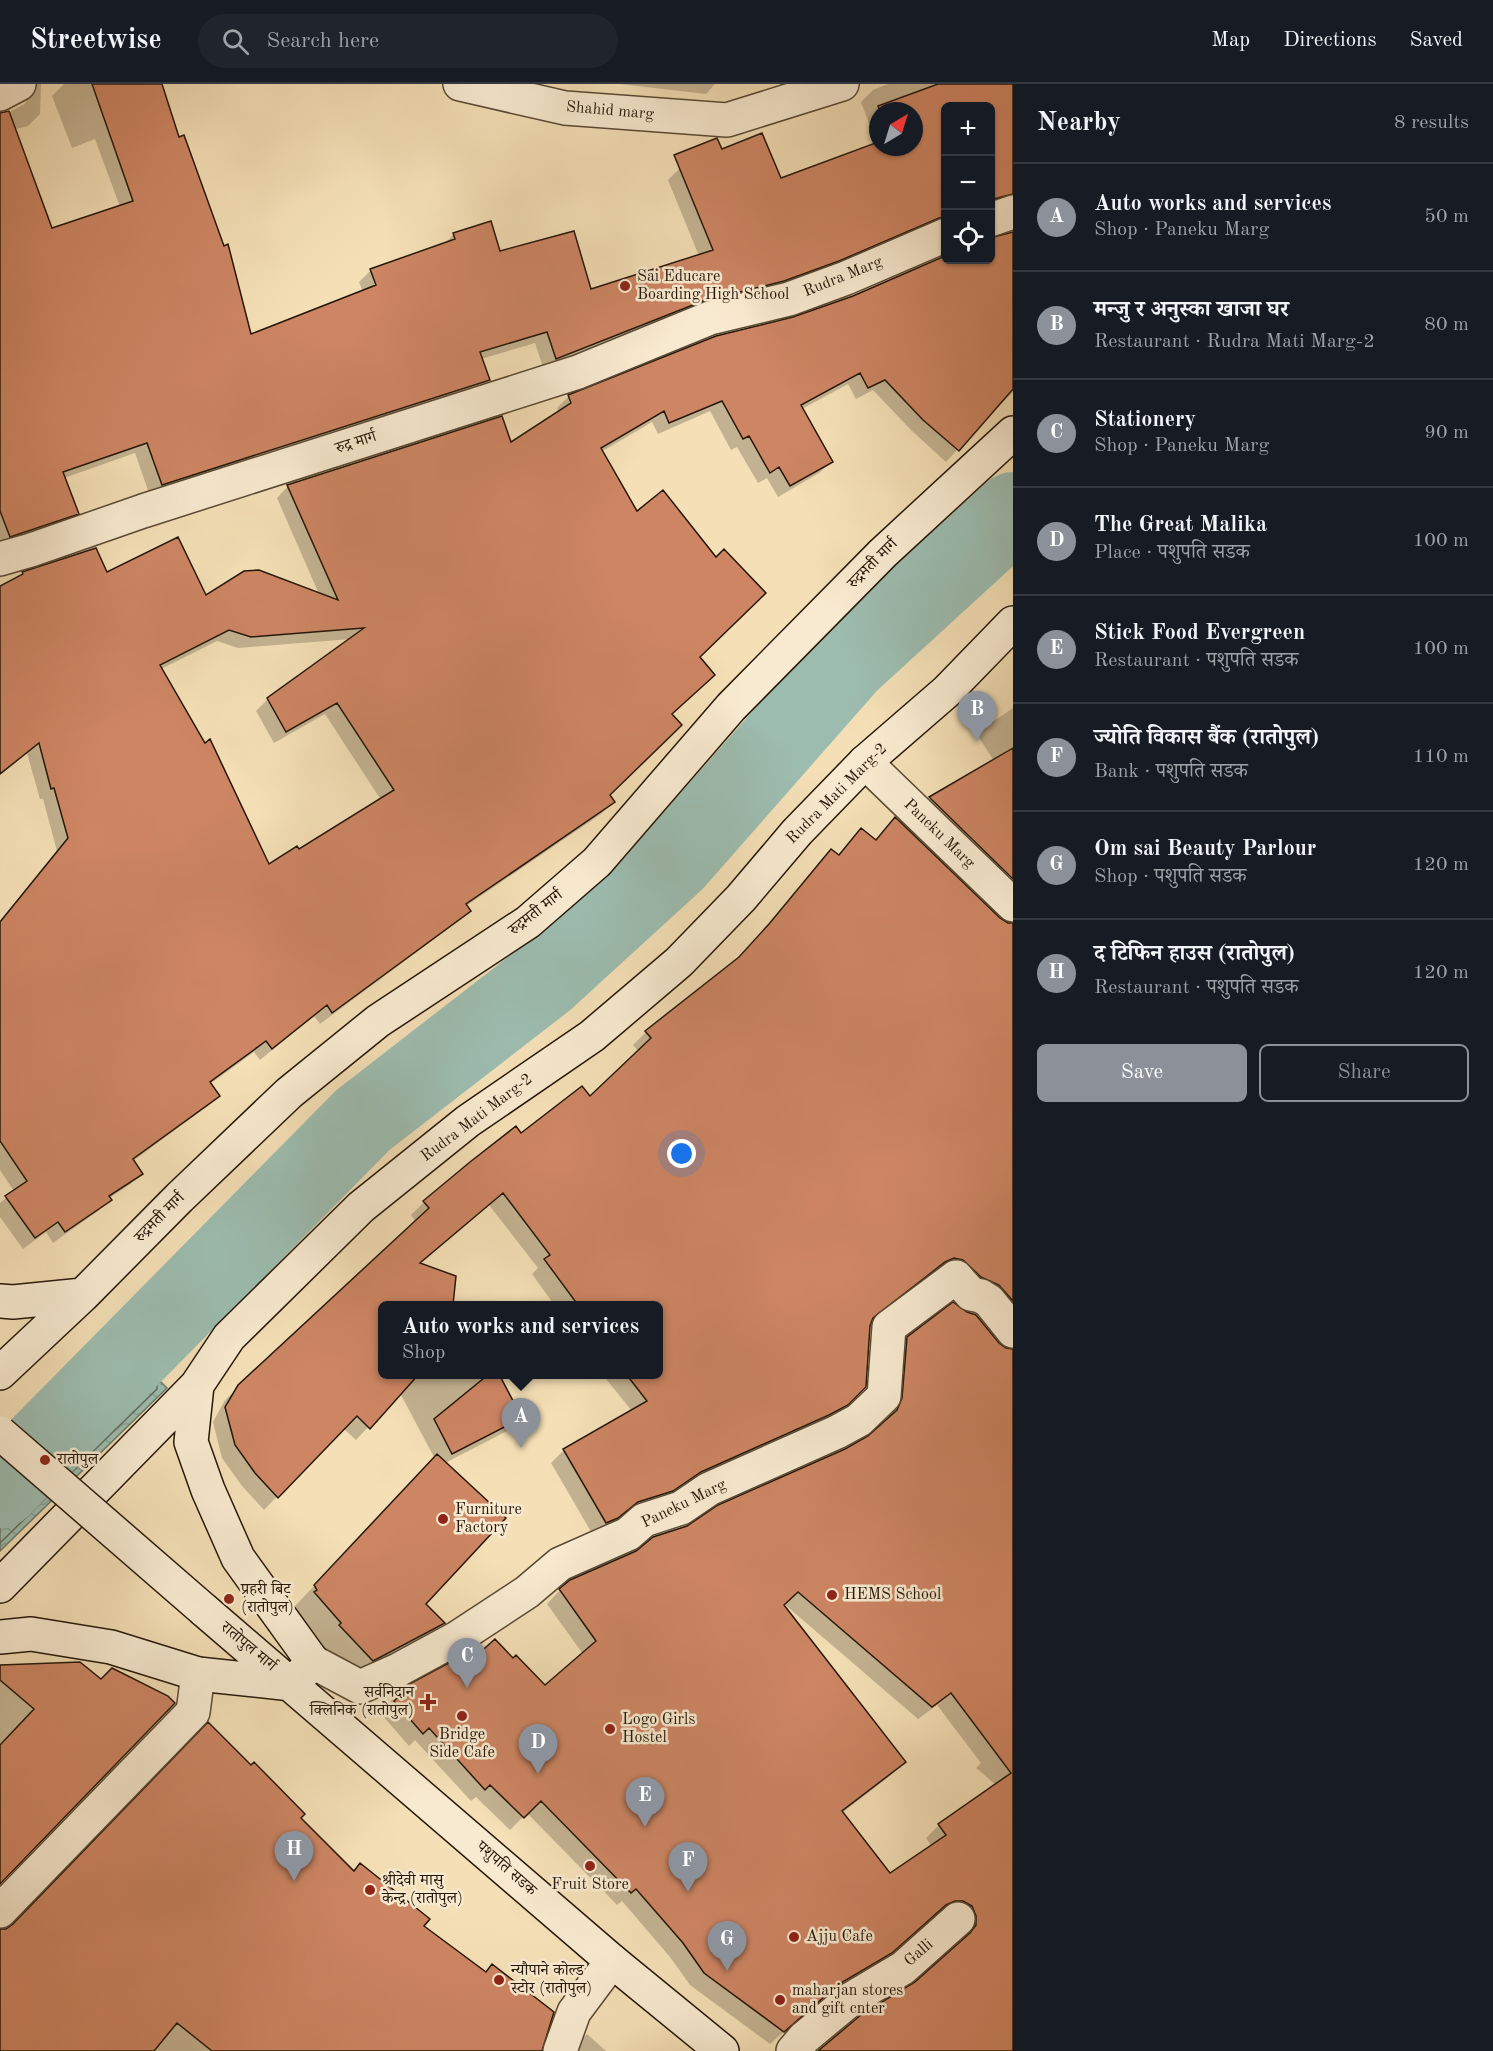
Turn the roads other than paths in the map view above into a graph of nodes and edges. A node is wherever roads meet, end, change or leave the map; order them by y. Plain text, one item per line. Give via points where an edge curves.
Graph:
1 (19, 84) edge
2 (460, 84) edge
3 (842, 84) edge
4 (0, 94) edge
5 (1013, 212) edge
6 (995, 218) edge
7 (941, 236) edge
8 (710, 318) joint
9 (1013, 433) edge
10 (0, 559) edge
11 (1013, 623) edge
12 (865, 762) junction
13 (1013, 905) edge
14 (83, 1295) junction
15 (0, 1300) edge
16 (1013, 1331) edge
17 (0, 1373) edge
18 (196, 1385) junction
19 (0, 1433) edge
20 (0, 1586) edge
21 (0, 1637) edge
22 (302, 1673) junction
23 (198, 1674) junction
24 (0, 1911) edge
25 (958, 1919) dead end
26 (612, 1961) junction
27 (560, 2051) edge
28 (722, 2051) edge
29 (793, 2051) edge

1 - 4 street
2 - 3 street, Shahid marg via 565,108 727,120
5 - 6 street
7 - 8 street, Rudra Marg via 789,299
8 - 10 street, रुद्र मार्ग via 578,372
9 - 14 street, रुद्रमती मार्ग via 883,553 731,707 597,861 528,922 378,1021 290,1093
11 - 12 street, Rudra Mati Marg-2 via 947,691
12 - 13 street, Paneku Marg
12 - 18 street, Rudra Mati Marg-2 via 679,962 592,1036 468,1121 361,1207 229,1337
14 - 15 street
14 - 17 street, रुद्रमती मार्ग
16 - 22 street, Paneku Marg via 988,1301 971,1294 956,1277 889,1327 885,1396 859,1420 709,1489 681,1508 644,1520 627,1534 560,1564 517,1599 398,1670 360,1687
18 - 20 street
18 - 22 street, Rudra Mati Marg-2 via 191,1442 208,1490 238,1558
19 - 22 street, रातोपुल मार्ग, bridge via 204,1610
21 - 23 street via 31,1634 111,1647
22 - 23 street
22 - 26 street, पशुपति सडक
23 - 24 street via 193,1712
25 - 29 street, Galli via 903,1968 851,1999
26 - 27 street via 574,2012
26 - 28 street, पशुपति सडक

